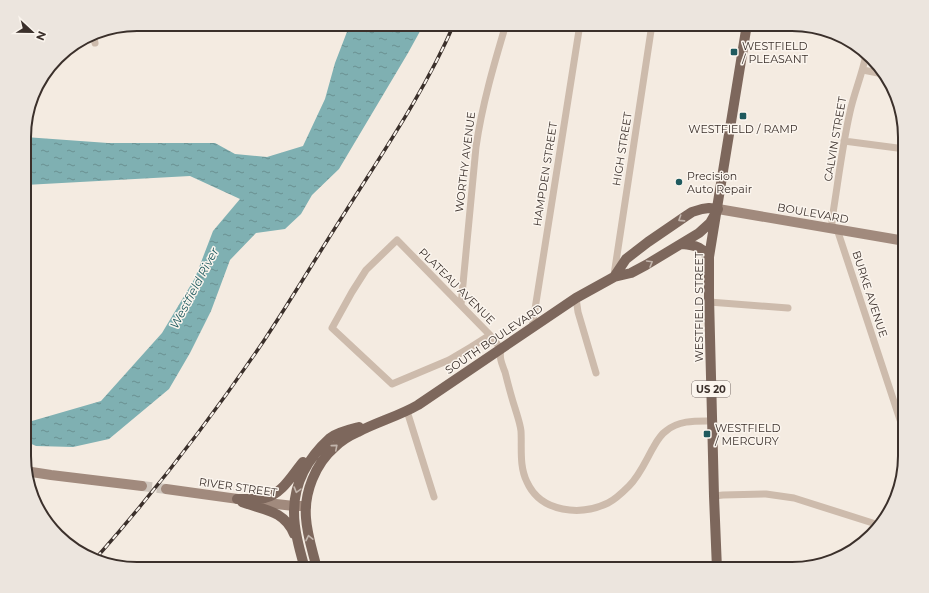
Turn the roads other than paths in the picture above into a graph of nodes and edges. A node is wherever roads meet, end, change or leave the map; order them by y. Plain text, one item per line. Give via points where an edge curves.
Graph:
1 (504, 31) edge
2 (579, 31) edge
3 (651, 31) edge
4 (746, 31) edge
5 (865, 60) edge
6 (863, 70) junction
7 (876, 73) edge
8 (844, 141) junction
9 (898, 148) edge
10 (718, 209) junction
11 (835, 229) junction
12 (898, 240) edge
13 (682, 244) junction
14 (709, 263) junction
15 (614, 277) junction
16 (576, 298) junction
17 (709, 302) junction
18 (461, 305) junction
19 (788, 308) dead end
20 (532, 328) junction
21 (490, 335) junction
22 (500, 349) junction
23 (596, 373) dead end
24 (407, 411) junction
25 (898, 414) edge
26 (387, 419) junction
27 (712, 421) junction
28 (331, 437) junction
29 (32, 472) edge
30 (142, 486) tunnel mouth
31 (166, 489) tunnel mouth
32 (714, 496) junction
33 (434, 497) dead end
34 (237, 499) junction
35 (294, 506) junction
36 (306, 506) junction
37 (874, 523) edge
38 (300, 549) junction
39 (303, 562) edge
40 (315, 562) edge
41 (717, 562) edge

1 - 18 street, WORTHY AVENUE via 479,126
2 - 20 street, HAMPDEN STREET
3 - 15 street, HIGH STREET
4 - 10 main road, WESTFIELD STREET / US 20
5 - 6 street, CALVIN STREET
6 - 7 street
6 - 8 street, CALVIN STREET via 852,102
8 - 9 street
8 - 11 street, CALVIN STREET via 832,219
10 - 11 main road, BOULEVARD
10 - 13 main road, SOUTH BOULEVARD via 708,226
10 - 14 main road, WESTFIELD STREET / US 20
10 -> 15 main road, SOUTH BOULEVARD via 709,208 692,212 626,259
11 - 12 main road, BOULEVARD
11 - 25 street, BURKE AVENUE
13 - 14 main road via 702,250 707,255
15 -> 13 main road, SOUTH BOULEVARD via 631,273
14 - 17 main road, WESTFIELD STREET / US 20
15 - 16 main road, SOUTH BOULEVARD
16 - 20 main road, SOUTH BOULEVARD
16 - 23 street
17 - 19 street
17 - 27 main road, WESTFIELD STREET / US 20
18 - 21 street, PLATEAU AVENUE
18 - 21 street, PLATEAU AVENUE via 397,240 366,270 332,328 392,384 449,360
20 - 22 main road, SOUTH BOULEVARD
21 - 22 street, PLATEAU AVENUE
22 - 24 main road, SOUTH BOULEVARD
22 - 27 street via 519,423 525,479 536,496 556,508 581,510 608,502 622,494 633,482 658,439 667,429 686,422
24 - 26 main road, SOUTH BOULEVARD
24 - 33 street
26 - 28 main road, SOUTH BOULEVARD
36 -> 26 main road, SOUTH BOULEVARD via 314,476 330,451 358,432
27 - 32 main road, WESTFIELD STREET / US 20
28 - 34 main road via 313,451 275,494 262,498
28 -> 35 main road, SOUTH BOULEVARD via 306,468 300,480
29 - 30 main road
31 - 34 main road, RIVER STREET
32 - 37 street via 766,494 794,498
32 - 41 main road, WESTFIELD STREET / US 20
34 - 35 main road, RIVER STREET
34 - 38 main road via 276,514 293,532
35 - 36 main road, RIVER STREET
35 - 38 main road, SOUTH BOULEVARD via 295,530
40 -> 36 main road, SOUTH BOULEVARD via 307,525
38 - 39 main road

